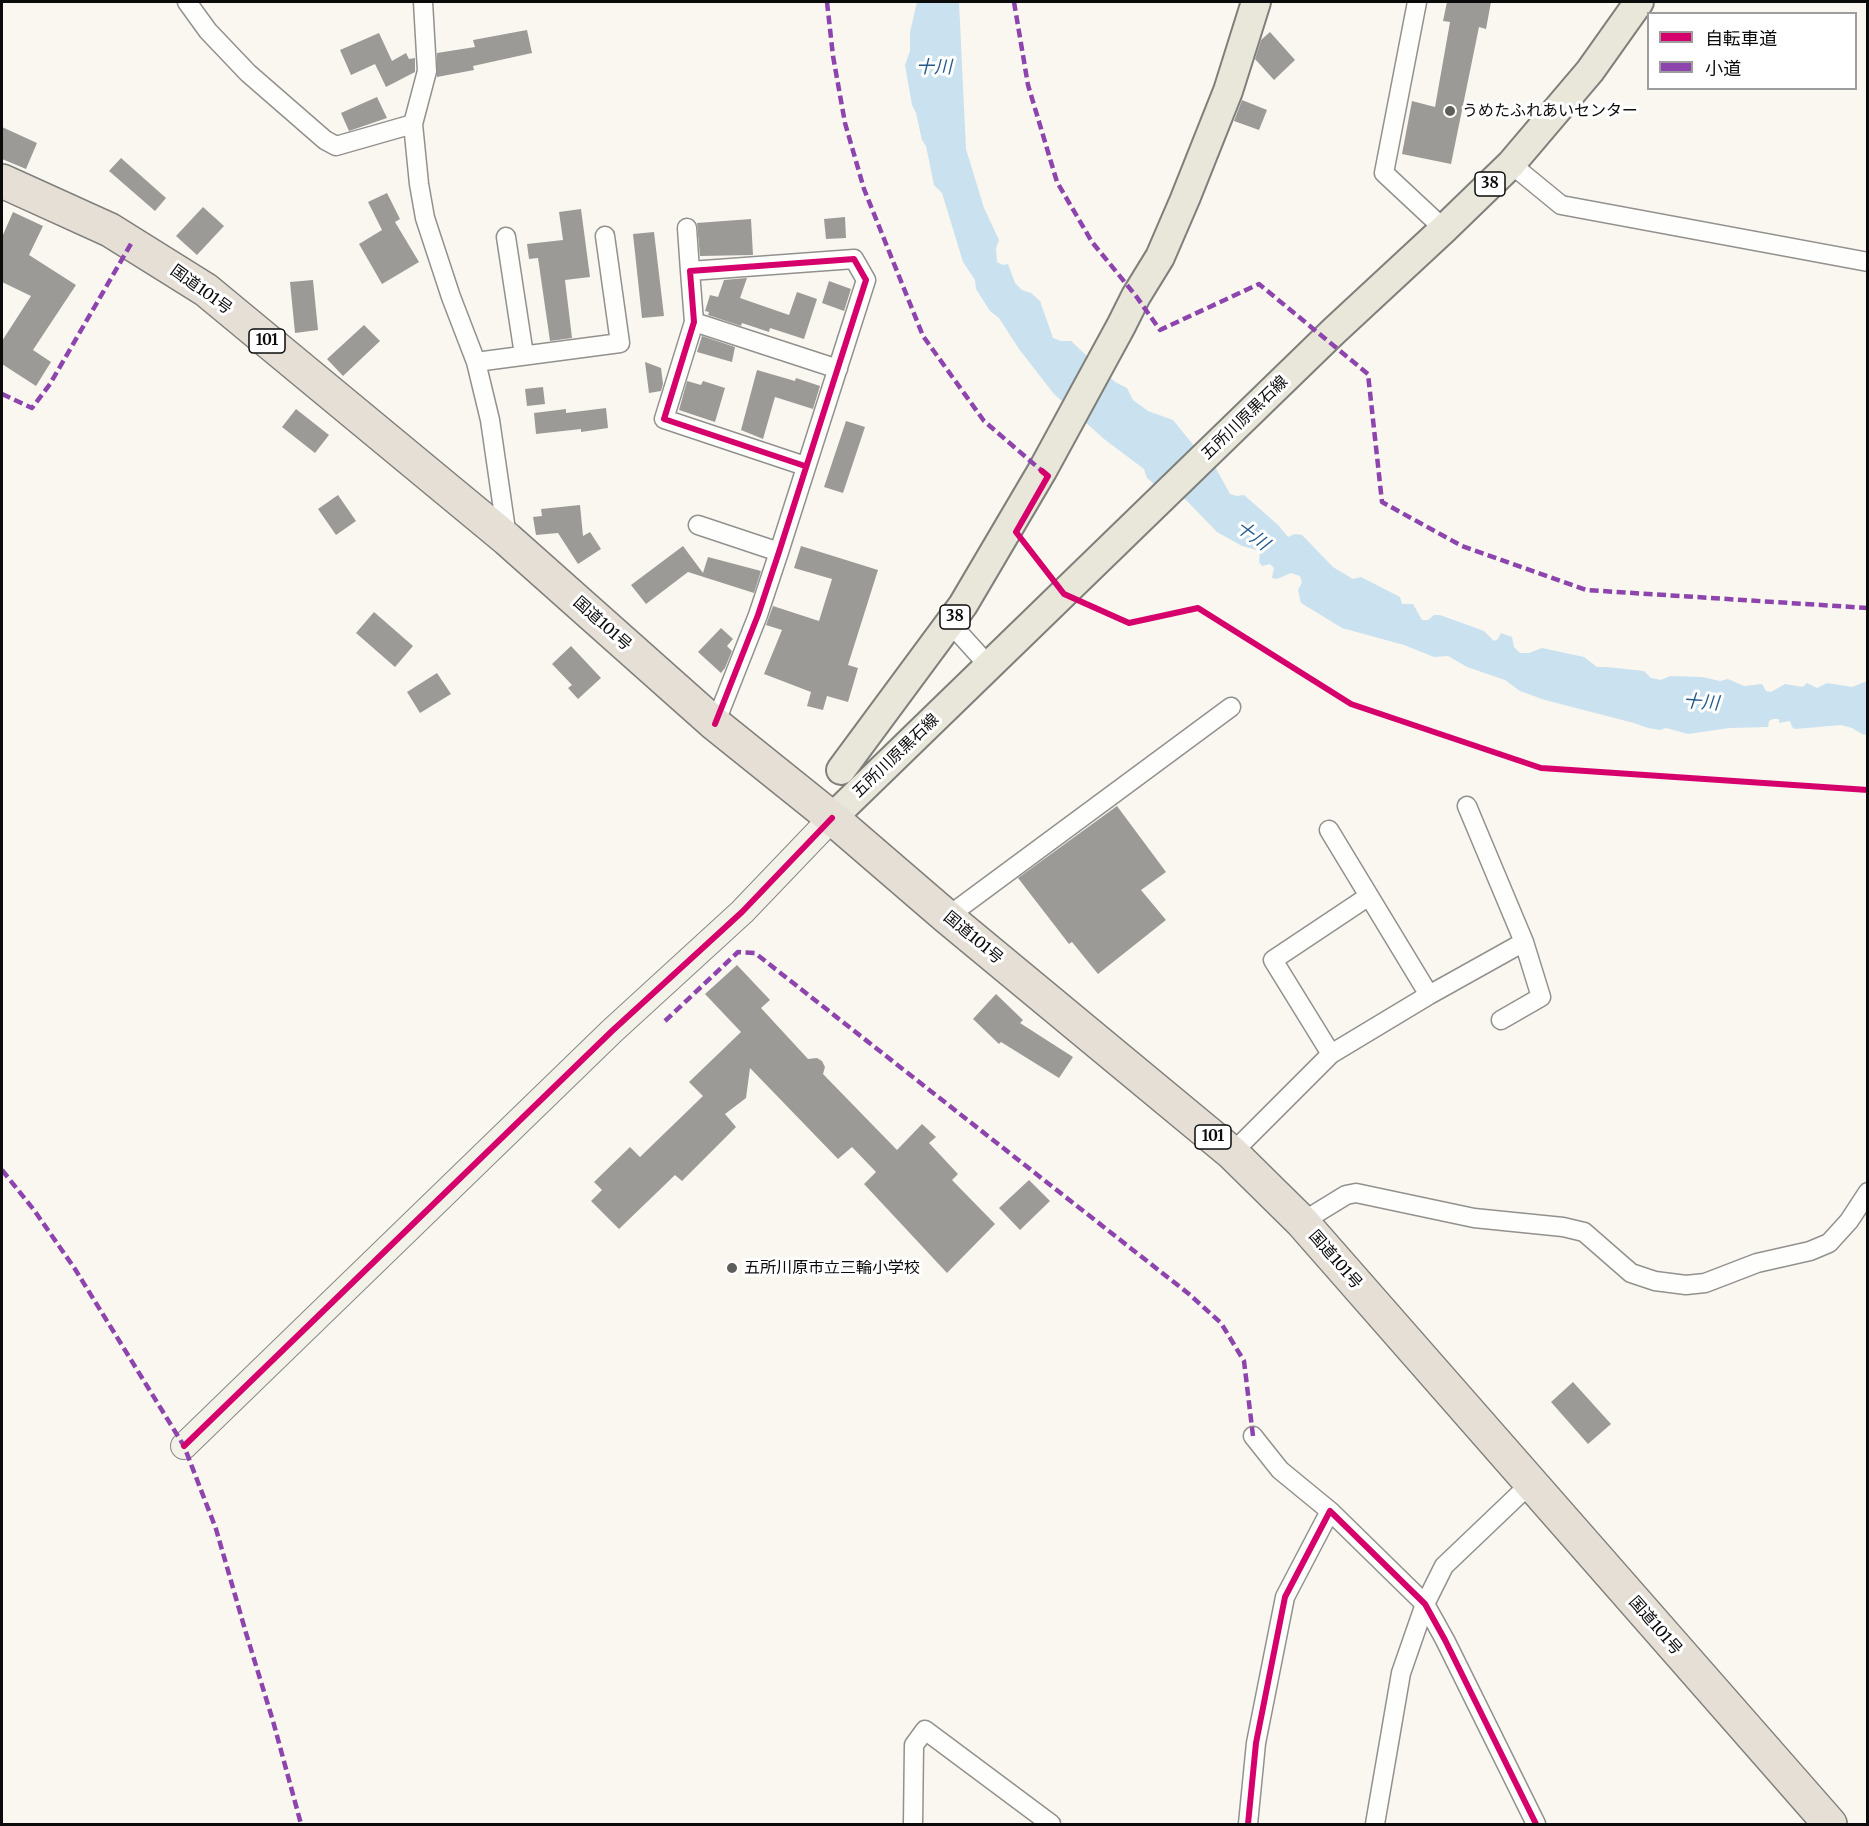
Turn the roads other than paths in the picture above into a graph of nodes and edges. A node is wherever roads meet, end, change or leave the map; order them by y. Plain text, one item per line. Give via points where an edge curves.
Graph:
1 (187, 2) edge
2 (423, 2) edge
3 (1256, 2) edge
4 (1418, 2) edge
5 (1639, 2) edge
6 (413, 124) junction
7 (1511, 164) junction
8 (2, 181) edge
9 (687, 228) dead end
10 (1444, 229) junction
11 (605, 236) dead end
12 (506, 237) dead end
13 (1868, 262) edge
14 (690, 271) junction
15 (694, 322) junction
16 (524, 355) junction
17 (476, 362) junction
18 (838, 369) junction
19 (806, 466) junction
20 (698, 525) dead end
21 (507, 539) junction
22 (779, 552) junction
23 (950, 623) junction
24 (989, 666) junction
25 (1231, 707) dead end
26 (715, 724) junction
27 (841, 770) dead end
28 (1467, 806) dead end
29 (832, 818) junction
30 (1329, 830) dead end
31 (1369, 897) junction
32 (948, 917) junction
33 (1524, 942) junction
34 (1429, 995) junction
35 (1501, 1020) dead end
36 (1331, 1054) junction
37 (1232, 1153) junction
38 (1868, 1192) edge
39 (1302, 1222) junction
40 (1253, 1436) dead end
41 (184, 1446) dead end
42 (1530, 1484) junction
43 (1330, 1511) junction
44 (1425, 1604) junction
45 (913, 1824) edge
46 (1051, 1824) edge
47 (1248, 1824) edge
48 (1375, 1824) edge
49 (1534, 1824) edge
50 (1830, 1824) edge

1 - 6 street via 208,32 248,73 336,146
2 - 6 street via 427,71
3 - 23 main road, 五所川原黒石線 / 38 via 1228,91 1160,257 1051,453
4 - 10 street via 1384,173
5 - 7 main road, 五所川原黒石線 / 38 via 1590,71
6 - 17 street via 425,218
7 - 10 main road, 五所川原黒石線 / 38
7 - 13 street via 1561,205
8 - 21 highway, 国道101号 / 101 via 110,230 206,290
9 - 14 street
10 - 24 main road, 五所川原黒石線 / 38
11 - 16 street via 620,343
12 - 16 street
14 - 15 street
14 - 18 street via 854,259 866,280
15 - 18 street
15 - 19 street via 664,419
16 - 17 street
17 - 21 street via 490,420
18 - 19 street
19 - 22 street
20 - 22 street
21 - 26 highway, 国道101号 / 101
22 - 26 street
23 - 24 street
23 - 27 main road, 五所川原黒石線 / 38
24 - 29 main road, 五所川原黒石線 / 38
25 - 32 street
26 - 29 highway, 国道101号 / 101
28 - 33 street
29 - 32 highway, 国道101号 / 101
29 - 41 street via 742,912 612,1031
30 - 31 street
31 - 34 street
31 - 36 street via 1273,960
32 - 37 highway, 国道101号 / 101
33 - 34 street
33 - 35 street via 1541,997
34 - 36 street
36 - 37 street
37 - 39 highway, 国道101号 / 101
38 - 39 street via 1850,1221 1829,1243 1757,1263 1705,1284 1655,1281 1631,1273 1584,1232 1474,1218 1356,1193
39 - 42 highway, 国道101号 / 101
40 - 43 street via 1280,1470
42 - 44 street via 1444,1566
42 - 50 highway, 国道101号 / 101
43 - 44 street
43 - 47 street via 1285,1598 1256,1743
44 - 48 street via 1401,1673
44 - 49 street
45 - 46 street via 914,1745 925,1730

